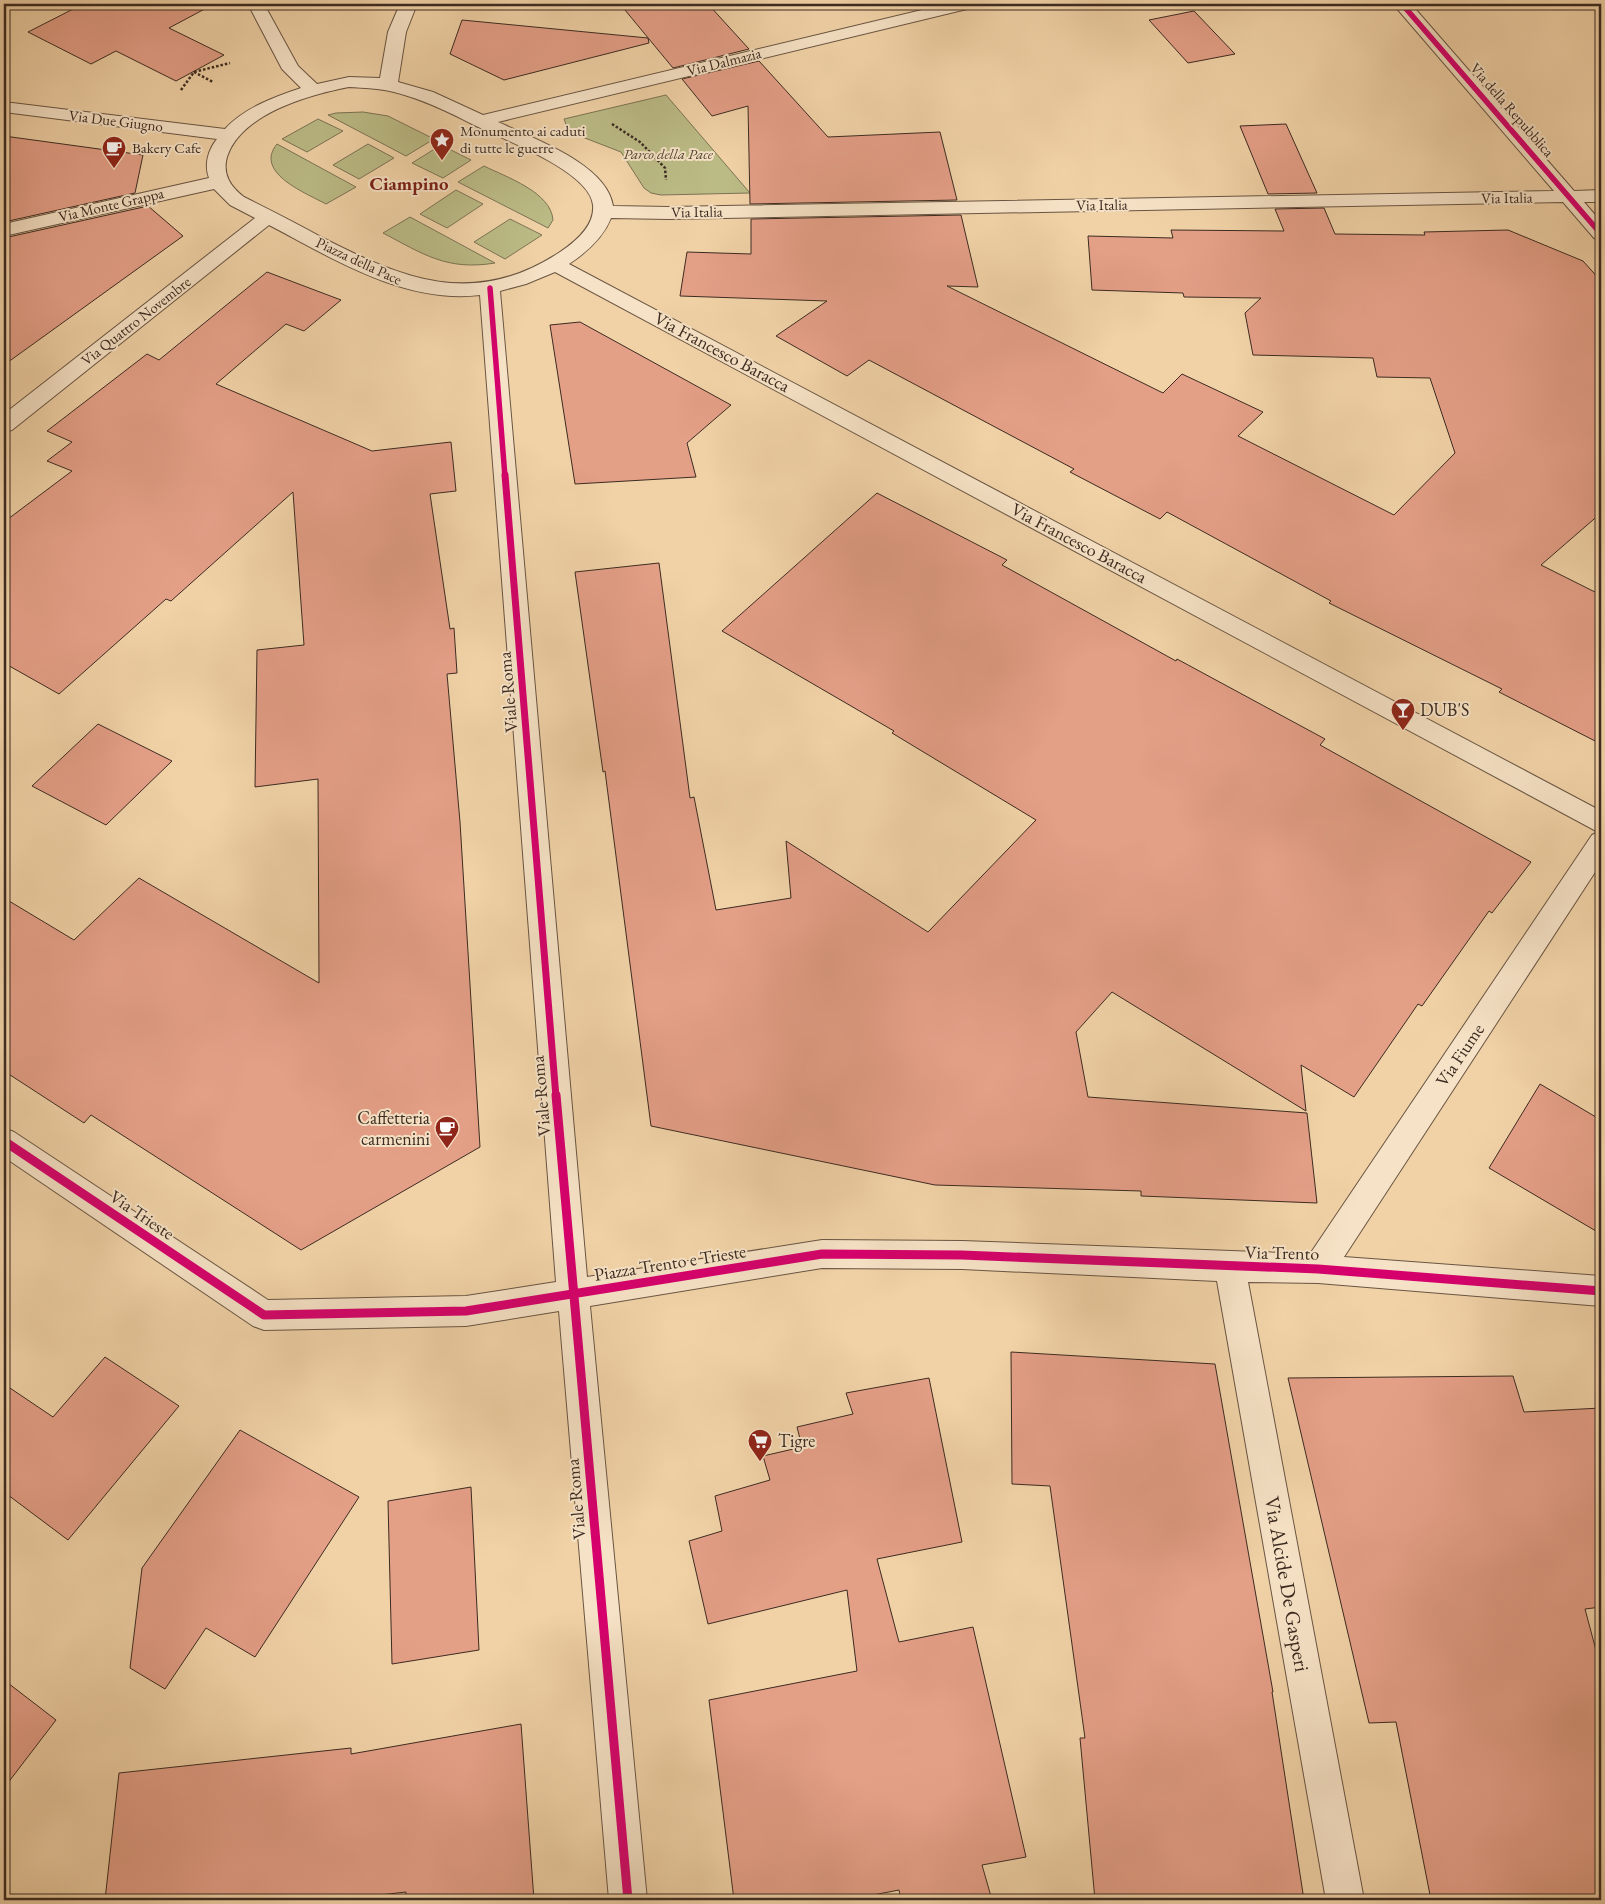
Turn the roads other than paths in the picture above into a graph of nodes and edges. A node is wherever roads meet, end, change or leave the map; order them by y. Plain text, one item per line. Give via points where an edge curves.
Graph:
1 (256, 4) edge
2 (409, 4) edge
3 (967, 4) edge
4 (1402, 4) edge
5 (388, 84) junction
6 (312, 89) junction
7 (4, 107) edge
8 (480, 120) junction
9 (228, 135) junction
10 (218, 182) junction
11 (1601, 196) edge
12 (1568, 197) junction
13 (603, 212) junction
14 (268, 217) junction
15 (4, 230) edge
16 (1601, 234) edge
17 (555, 264) junction
18 (490, 288) junction
19 (4, 425) edge
20 (1601, 823) edge
21 (1601, 842) edge
22 (4, 1141) edge
23 (962, 1254) joint
24 (1230, 1267) junction
25 (1318, 1269) junction
26 (1601, 1291) edge
27 (573, 1293) junction
28 (264, 1315) joint
29 (628, 1900) edge
30 (1345, 1900) edge

1 - 6 street via 291,69
2 - 5 street via 397,32
3 - 8 street, Via Dalmazia
4 - 12 street, Via della Repubblica
5 - 6 street via 348,82
5 - 8 street
6 - 9 street via 265,110
7 - 9 street, Via Due Giugno
8 - 13 street via 550,153 578,172 600,194
9 - 10 street via 217,156
10 - 14 street, Piazza della Pace via 237,201
10 - 15 street, Via Monte Grappa
11 - 12 street, Via Italia
12 - 13 street, Via Italia
12 - 16 street, Via della Repubblica
13 - 17 street, Piazza della Pace via 593,233
14 - 18 street, Piazza della Pace via 373,270 409,284 454,290
14 - 19 street, Via Quattro Novembre
17 - 18 street, Piazza della Pace
17 - 20 street, Via Francesco Baracca
18 - 27 street, Viale Roma
21 - 25 street, Via Fiume
22 - 28 street, Via Trieste
23 - 24 street, Via Trento
23 - 27 street, Piazza Trento e Trieste via 822,1254
24 - 25 street, Via Trento
24 - 30 street, Via Alcide De Gasperi
25 - 26 street, Via Trento
27 - 28 street, Piazza Trento e Trieste via 466,1311
27 - 29 street, Viale Roma

